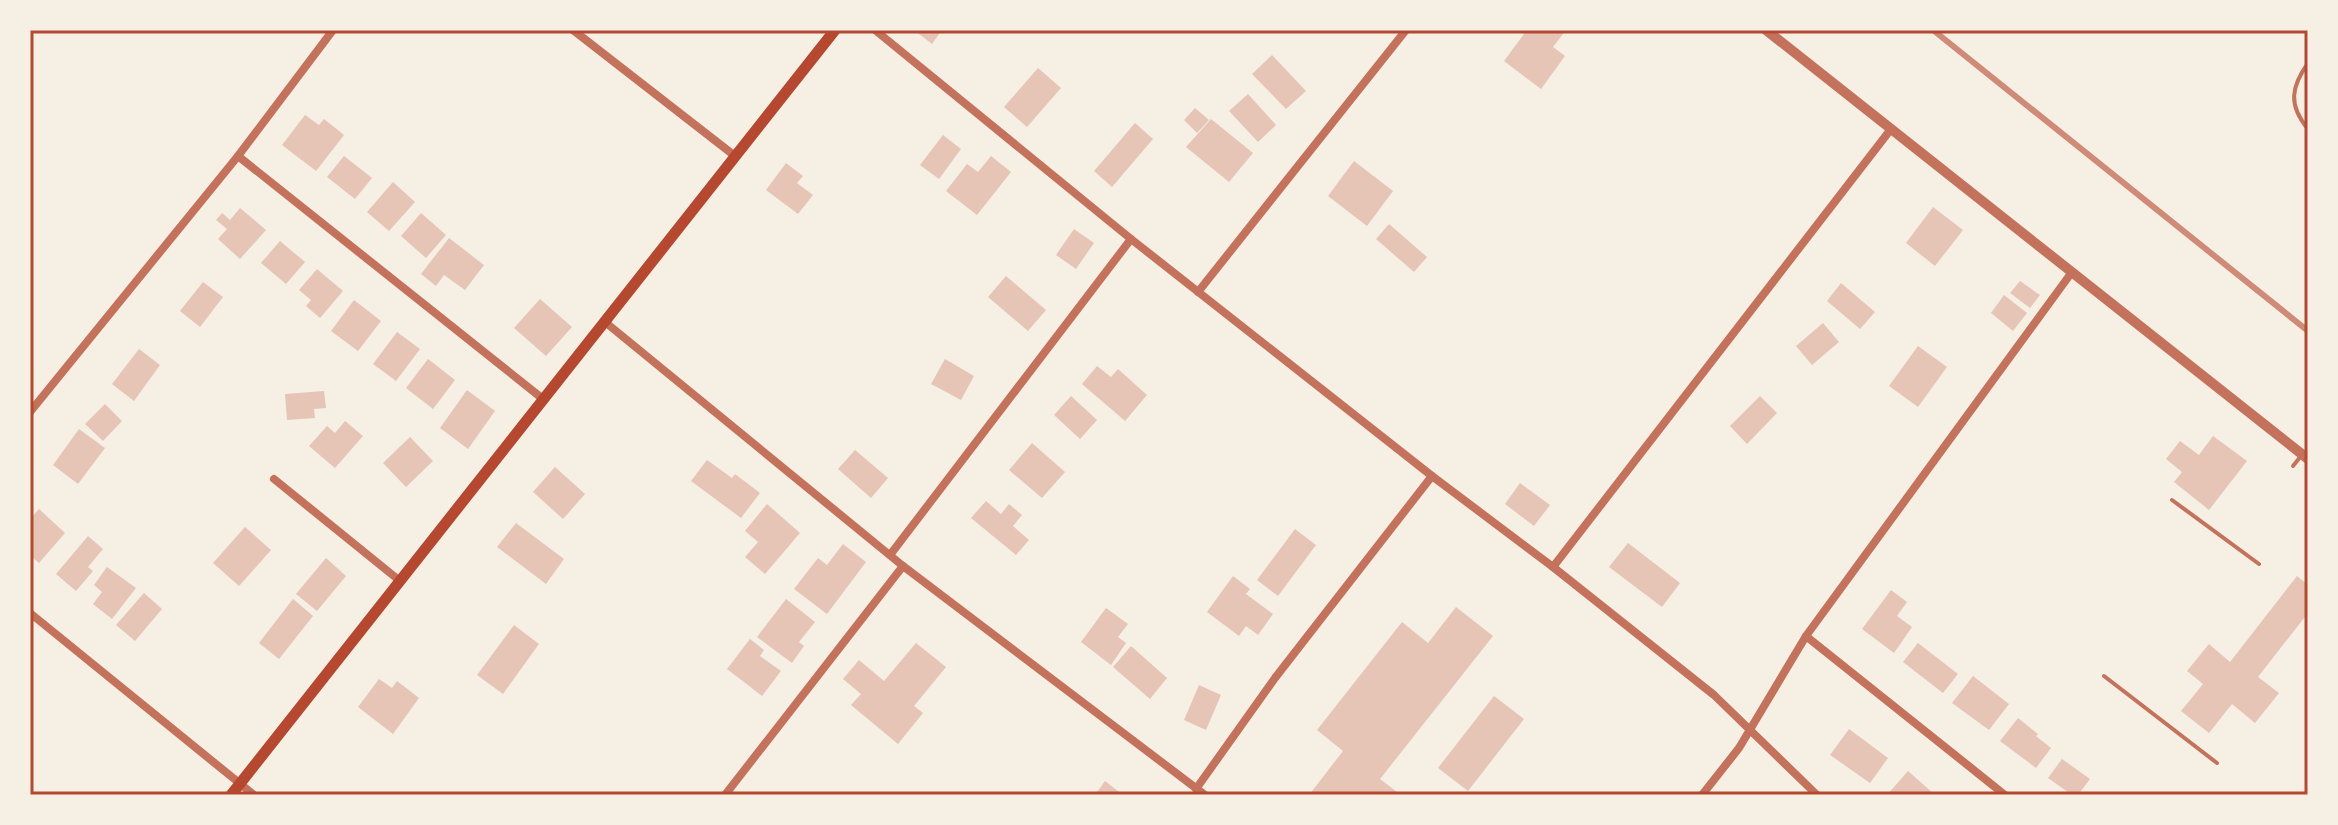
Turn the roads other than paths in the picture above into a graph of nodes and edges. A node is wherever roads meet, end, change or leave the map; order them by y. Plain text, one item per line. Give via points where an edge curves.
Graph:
1 (333, 30) edge
2 (573, 30) edge
3 (835, 30) edge
4 (875, 30) edge
5 (1406, 30) edge
6 (1766, 30) edge
7 (2308, 63) edge
8 (1891, 129) junction
9 (2308, 129) edge
10 (238, 156) junction
11 (735, 156) junction
12 (1131, 239) junction
13 (2072, 272) junction
14 (1198, 292) junction
15 (605, 322) junction
16 (543, 399) junction
17 (30, 412) edge
18 (2305, 456) edge
19 (2293, 466) dead end
20 (1432, 476) junction
21 (274, 479) dead end
22 (2172, 500) dead end
23 (890, 555) junction
24 (2259, 564) dead end
25 (903, 566) junction
26 (1553, 567) junction
27 (400, 581) junction
28 (30, 613) edge
29 (1806, 636) junction
30 (2104, 676) dead end
31 (1750, 728) junction
32 (2217, 763) dead end
33 (240, 784) junction
34 (1196, 789) junction
35 (231, 795) edge
36 (254, 795) edge
37 (725, 795) edge
38 (1205, 795) edge
39 (1702, 795) edge
40 (1817, 795) edge
41 (2005, 795) edge

1 - 10 street
2 - 11 street
3 - 11 main road
4 - 12 street
5 - 14 street
6 - 8 street
7 - 9 lane via 2294,102
8 - 13 street
8 - 26 street
10 - 16 street
10 - 17 street
11 - 15 main road
12 - 14 street
12 - 23 street
13 - 18 street
13 - 29 street
14 - 20 street
15 - 16 main road
15 - 23 street
16 - 27 main road
18 - 19 lane
20 - 26 street
20 - 34 street
21 - 27 street
22 - 24 lane
23 - 25 street
25 - 34 street
25 - 37 street
26 - 31 street
27 - 33 main road
28 - 33 street
29 - 31 street
29 - 41 street
30 - 32 lane
31 - 39 street
31 - 40 street
33 - 35 main road
33 - 36 street
34 - 38 street

